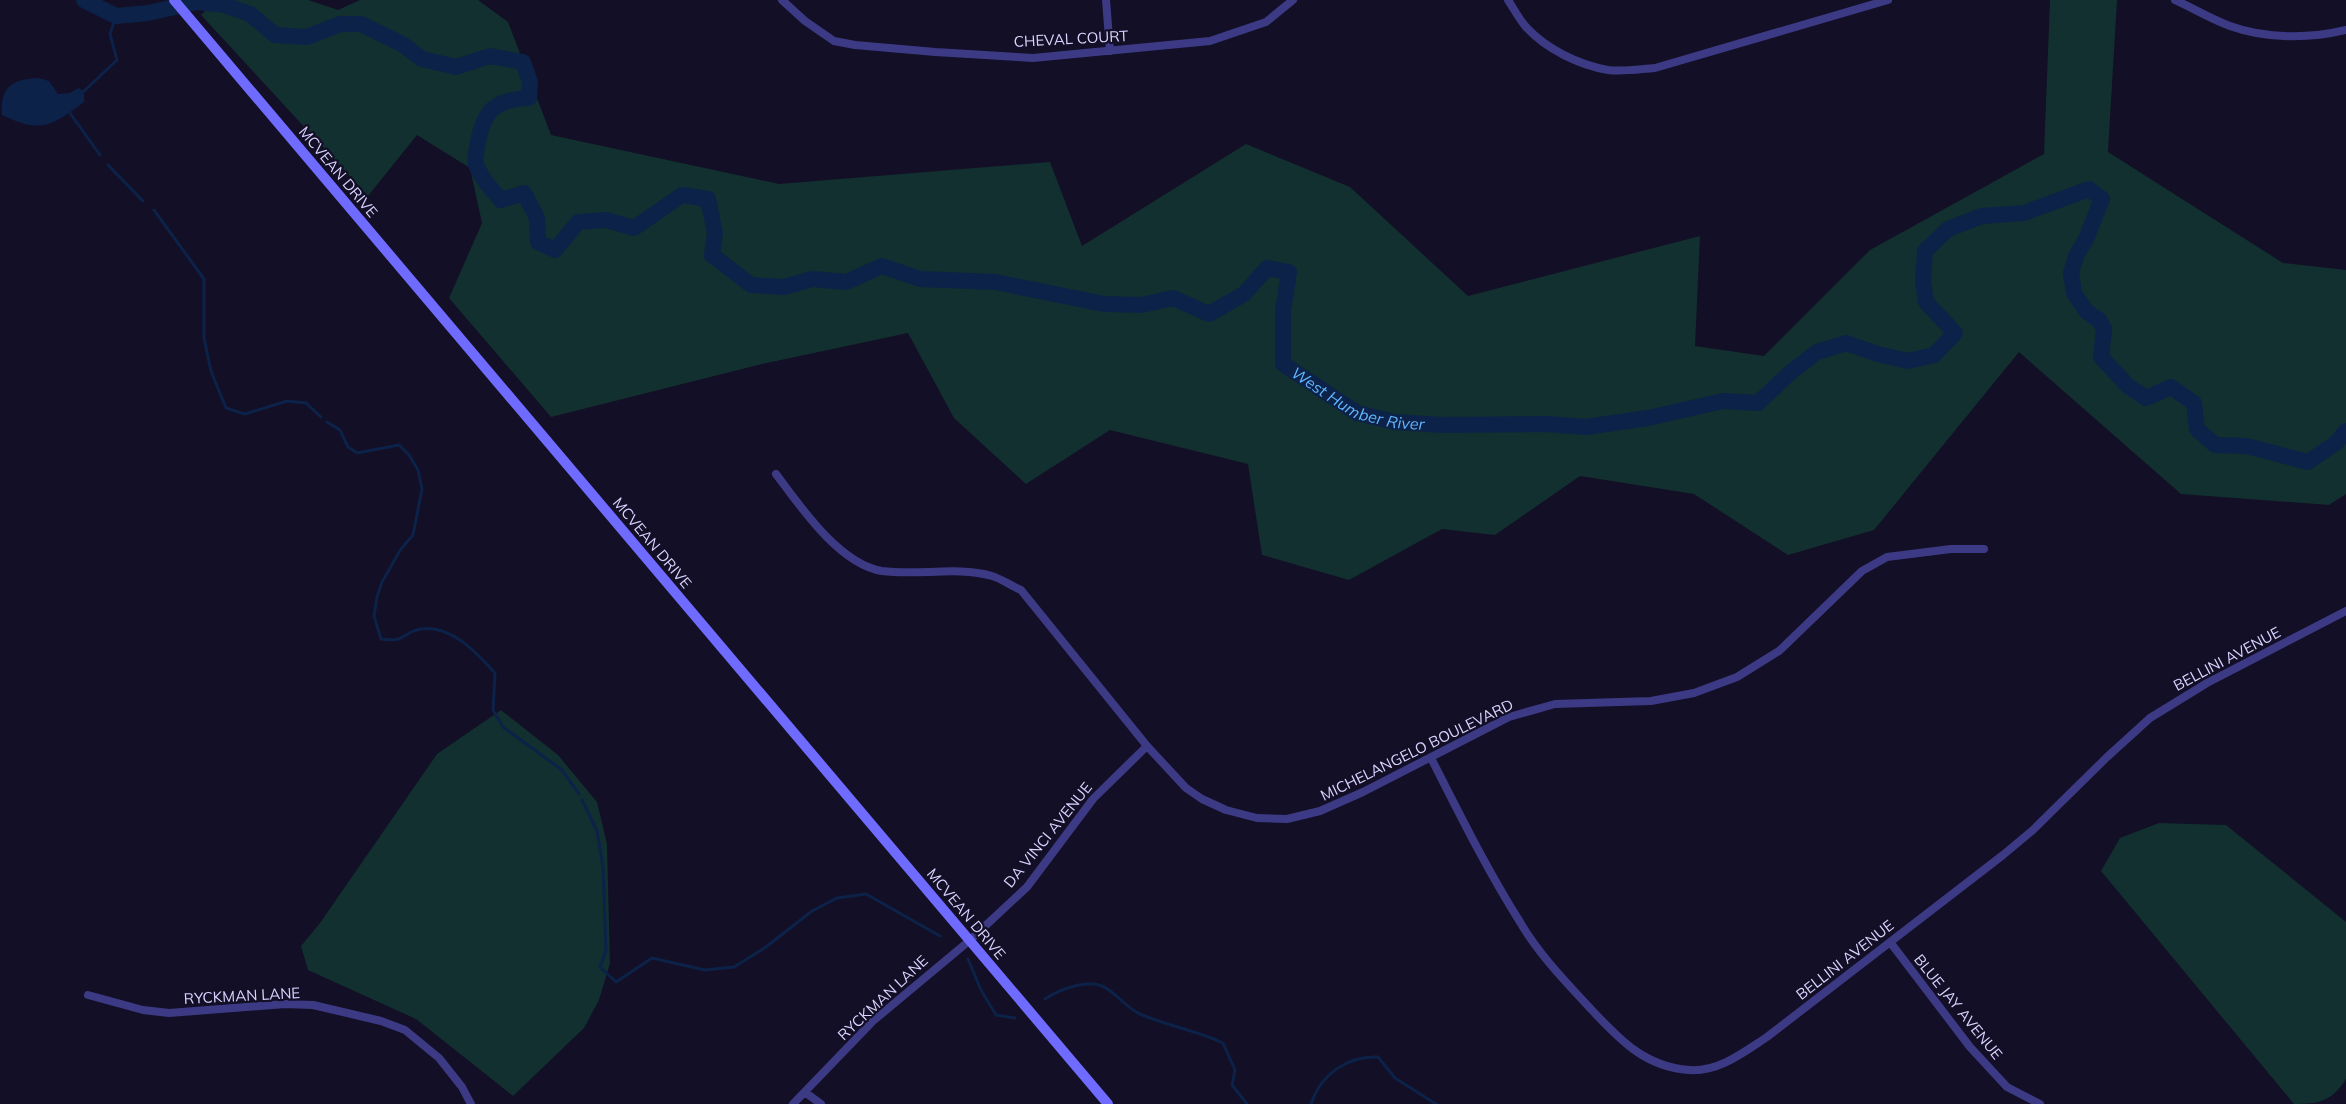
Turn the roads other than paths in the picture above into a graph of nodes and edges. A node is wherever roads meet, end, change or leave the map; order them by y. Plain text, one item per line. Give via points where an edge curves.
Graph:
1 (174, 0) edge
2 (782, 0) edge
3 (1106, 0) edge
4 (1293, 0) edge
5 (1508, 0) edge
6 (1888, 0) edge
7 (2175, 0) edge
8 (2346, 30) edge
9 (1110, 51) junction
10 (776, 474) dead end
11 (1984, 549) dead end
12 (2346, 611) edge
13 (1147, 746) junction
14 (1431, 758) junction
15 (969, 941) junction
16 (1890, 942) junction
17 (88, 995) dead end
18 (806, 1093) junction
19 (471, 1104) edge
20 (793, 1104) edge
21 (821, 1104) edge
22 (1108, 1104) edge
23 (2040, 1104) edge

1 - 15 main road, MCVEAN DRIVE
2 - 9 street, CHEVAL COURT via 834,41 855,45 1033,58
3 - 9 street
4 - 9 street, CHEVAL COURT via 1266,22 1210,41
5 - 6 street via 1526,27 1560,54 1608,70 1629,70 1655,68
7 - 8 street via 2231,26 2254,32 2295,37
10 - 13 street, MICHELANGELO BOULEVARD via 813,522 858,561 880,570 993,576 1020,590
11 - 14 street, MICHELANGELO BOULEVARD via 1887,557 1862,571 1779,651 1737,677 1694,693 1651,701 1555,704 1509,717
12 - 16 street, BELLINI AVENUE via 2206,682 2150,718 2033,830
13 - 14 street, MICHELANGELO BOULEVARD via 1186,788 1202,799 1226,810 1279,819 1320,811
13 - 15 street, DA VINCI AVENUE via 1093,799 1027,887
14 - 16 street, BELLINI AVENUE via 1521,924 1606,1026 1632,1050 1659,1063 1690,1070 1716,1067 1739,1056
15 - 18 street, RYCKMAN LANE via 873,1021
15 - 22 main road, MCVEAN DRIVE
16 - 23 street, BLUE JAY AVENUE via 1970,1047 2007,1087
17 - 19 street, RYCKMAN LANE via 169,1013 313,1005 381,1021 405,1030 439,1058
18 - 20 street, RYCKMAN LANE
18 - 21 street

